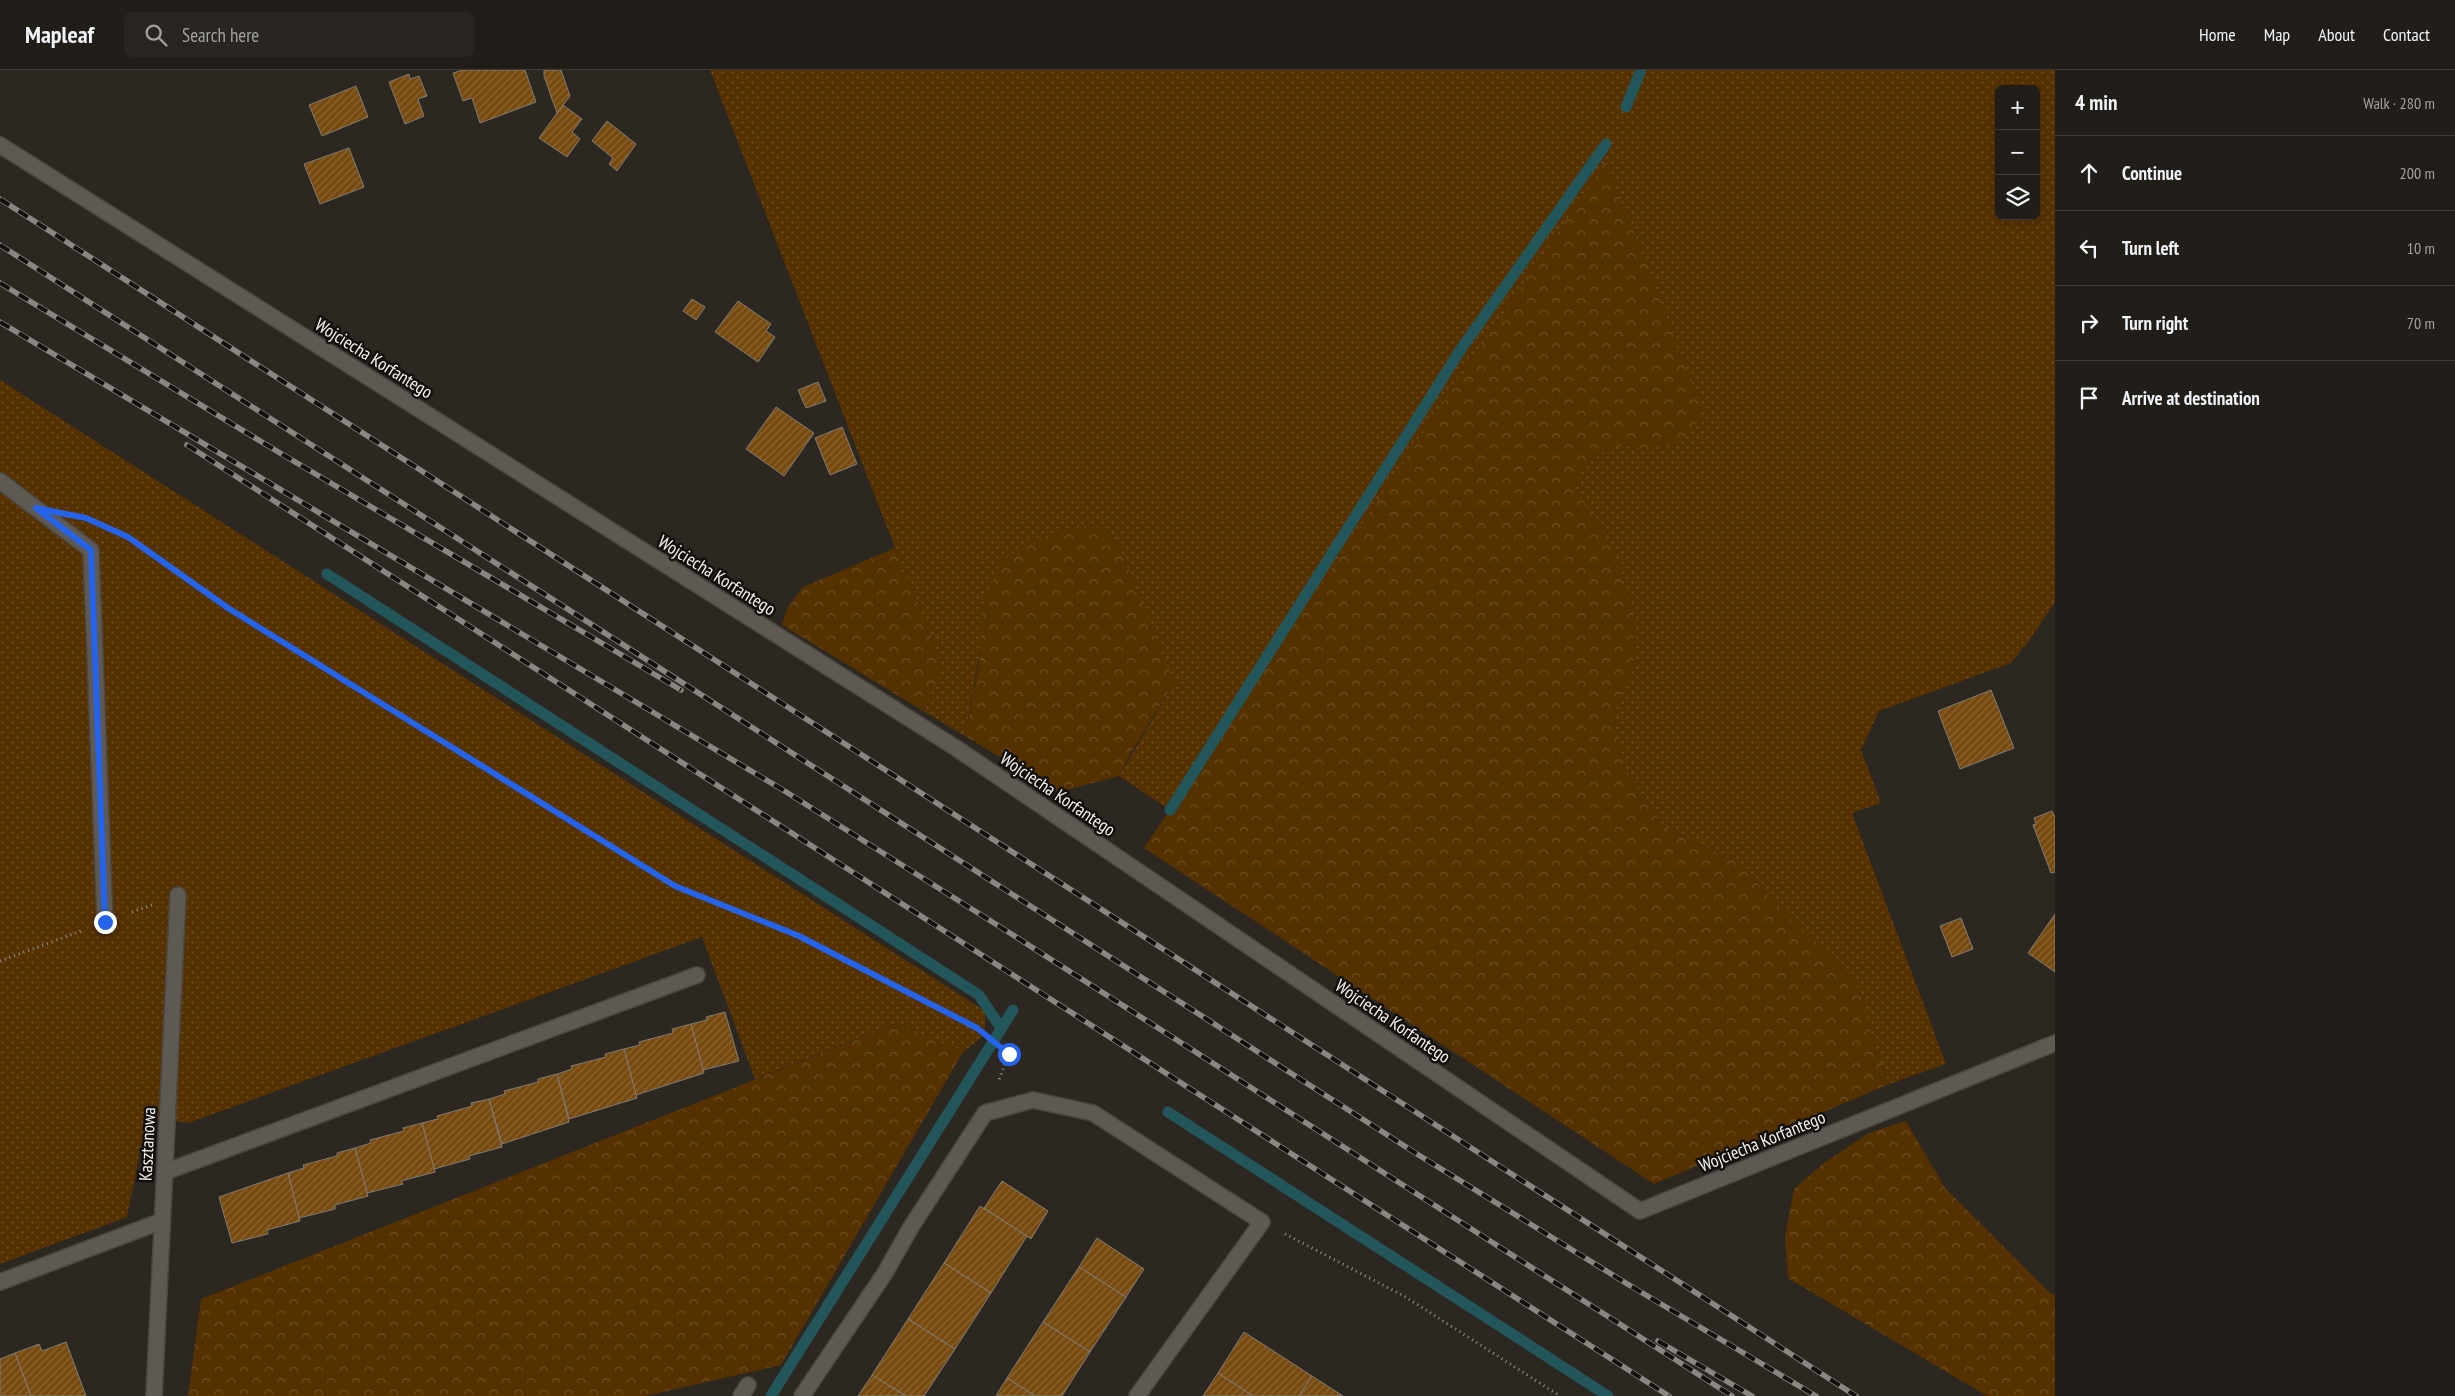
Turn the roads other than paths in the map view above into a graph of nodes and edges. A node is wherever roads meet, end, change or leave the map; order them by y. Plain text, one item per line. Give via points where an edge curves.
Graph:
1 (0, 145) edge
2 (0, 481) edge
3 (178, 895) dead end
4 (105, 922) dead end
5 (696, 976) dead end
6 (2055, 1043) edge
7 (165, 1172) junction
8 (162, 1221) junction
9 (0, 1282) edge
10 (154, 1396) edge
11 (802, 1396) edge
12 (1137, 1396) edge

1 - 6 street, Wojciecha Korfantego via 956,748 1640,1211
2 - 4 street via 91,550
3 - 7 street, Kasztanowa
5 - 7 street
7 - 8 street, Kasztanowa
8 - 9 street
8 - 10 street, Kasztanowa
11 - 12 street via 985,1113 1033,1100 1093,1113 1262,1222

